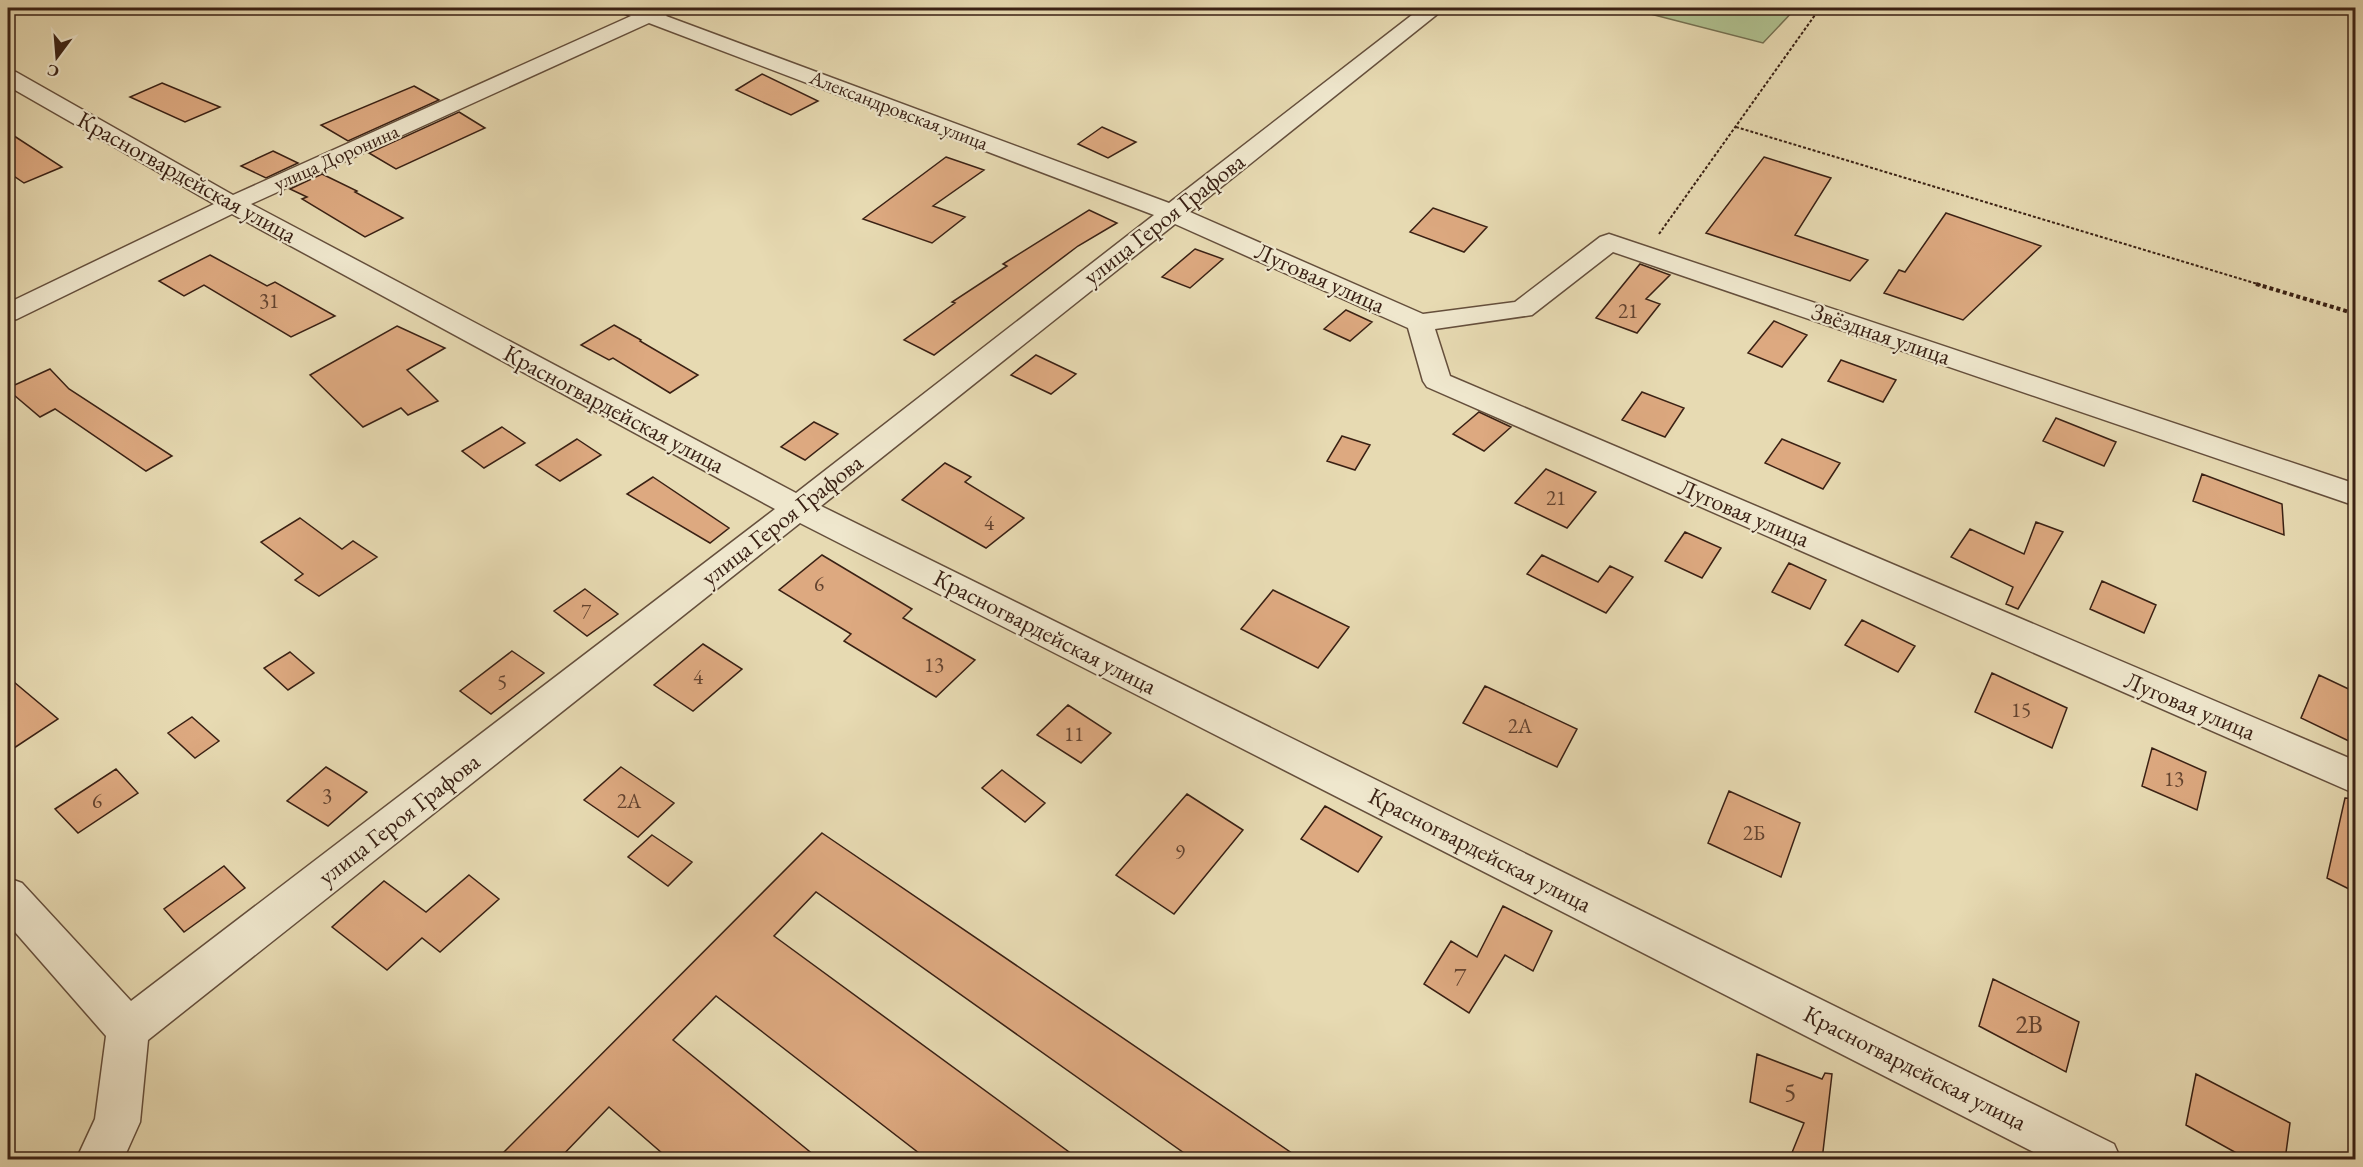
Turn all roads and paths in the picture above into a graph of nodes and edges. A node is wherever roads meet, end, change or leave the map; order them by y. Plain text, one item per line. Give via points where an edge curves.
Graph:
1 (1434, 8) edge
2 (1820, 8) edge
3 (648, 10) edge
4 (8, 77) edge
5 (1736, 127) junction
6 (232, 204) junction
7 (1172, 213) junction
8 (1645, 254) junction
9 (8, 313) edge
10 (2355, 314) edge
11 (1420, 323) junction
12 (2355, 495) edge
13 (798, 508) junction
14 (2355, 778) edge
15 (8, 896) edge
16 (128, 1029) junction
17 (99, 1160) edge
18 (2098, 1160) edge

1 - 7 street, улица Героя Графова
2 - 5 path
3 - 6 street, улица Доронина
3 - 7 street, Александровская улица
4 - 6 street, Красногвардейская улица
5 - 8 path
5 - 10 path
6 - 9 street, улица Доронина
6 - 13 street, Красногвардейская улица
7 - 11 street, Луговая улица
7 - 13 street, улица Героя Графова
8 - 11 street, Звёздная улица via 1609,242 1523,309
8 - 12 street, Звёздная улица
11 - 14 street, Луговая улица via 1437,381
13 - 16 street, улица Героя Графова
13 - 18 street, Красногвардейская улица
15 - 16 street
16 - 17 street via 117,1122

